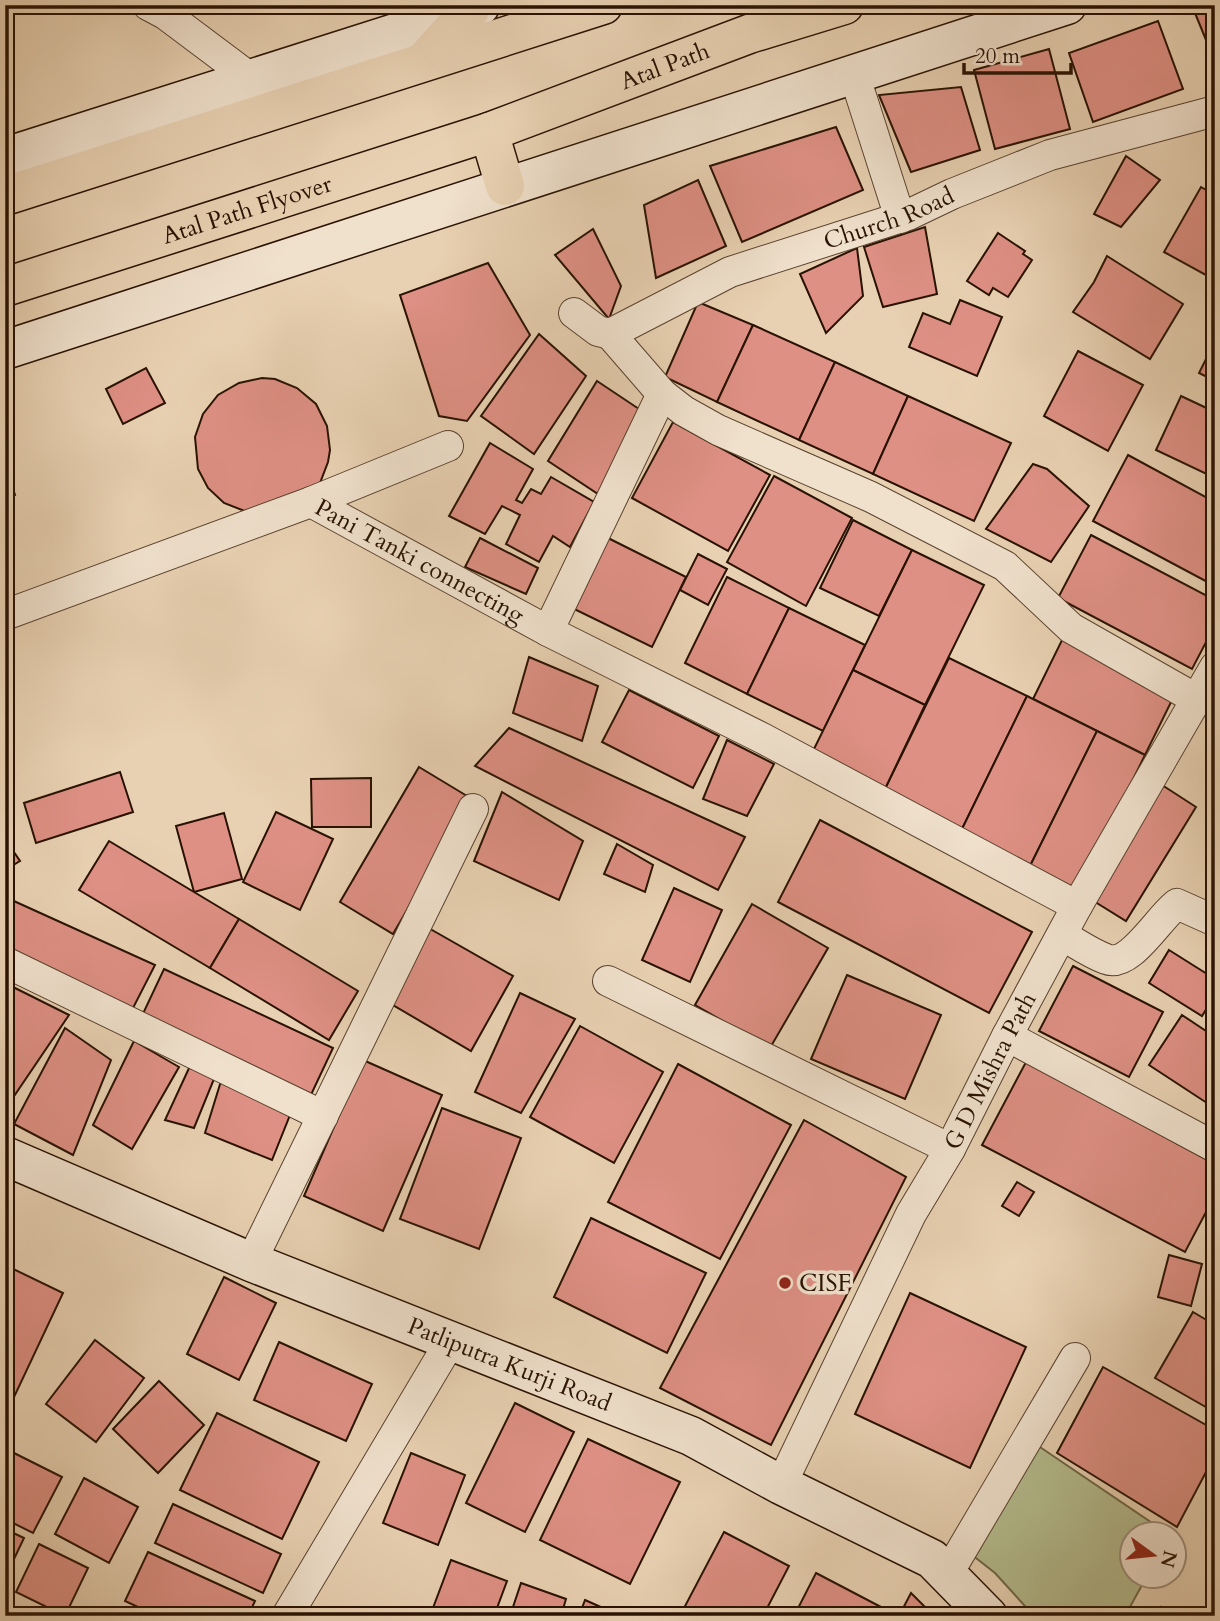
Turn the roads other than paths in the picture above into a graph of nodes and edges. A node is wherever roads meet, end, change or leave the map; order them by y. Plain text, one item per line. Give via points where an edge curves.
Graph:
1 (148, 5) edge
2 (603, 5) edge
3 (844, 5) edge
4 (1067, 5) edge
5 (476, 8) edge
6 (422, 62) junction
7 (854, 74) junction
8 (253, 80) junction
9 (1215, 111) edge
10 (489, 132) junction
11 (5, 157) edge
12 (505, 186) junction
13 (5, 196) edge
14 (900, 218) junction
15 (5, 287) edge
16 (574, 313) dead end
17 (610, 334) junction
18 (5, 349) edge
19 (662, 394) junction
20 (448, 446) dead end
21 (311, 502) junction
22 (5, 615) edge
23 (548, 631) junction
24 (1215, 667) edge
25 (1196, 699) junction
26 (474, 809) dead end
27 (1077, 906) junction
28 (1215, 921) edge
29 (1062, 934) junction
30 (5, 962) edge
31 (608, 981) dead end
32 (1007, 1036) junction
33 (323, 1116) junction
34 (1215, 1147) edge
35 (950, 1149) junction
36 (5, 1156) edge
37 (251, 1262) junction
38 (450, 1342) junction
39 (1075, 1358) dead end
40 (780, 1485) junction
41 (947, 1575) junction
42 (287, 1616) edge
43 (988, 1616) edge

1 - 8 street
2 - 6 main road
3 - 10 main road, Atal Path via 749,34
4 - 7 street
5 - 6 main road
5 - 8 street
6 - 13 main road
7 - 12 street
7 - 14 street
8 - 11 street
9 - 14 street, Church Road via 1050,155
10 - 12 main road
10 - 15 main road, Atal Path Flyover
12 - 18 street
14 - 17 street, Church Road via 730,272
16 - 17 street
17 - 19 street
19 - 23 street, Pani Tanki connecting
19 - 25 street via 718,430 871,497 1005,566 1072,628
20 - 21 street
21 - 22 street, Pani Tanki connecting
21 - 23 street, Pani Tanki connecting
23 - 27 street via 764,739
24 - 25 street, G D Mishra Path
25 - 27 street, G D Mishra Path
26 - 33 street
27 - 29 street, G D Mishra Path
28 - 29 street via 1177,904 1133,951 1108,961
29 - 32 street, G D Mishra Path
30 - 33 street
31 - 35 street
32 - 34 street
32 - 35 street, G D Mishra Path
33 - 37 street
35 - 40 street, G D Mishra Path via 911,1214
36 - 37 street, Patliputra Kurji Road
37 - 38 street, Patliputra Kurji Road
38 - 40 street, Patliputra Kurji Road via 691,1436
38 - 42 street
39 - 41 street
40 - 41 street, Patliputra Kurji Road via 932,1559
41 - 43 street, Patliputra Kurji Road

